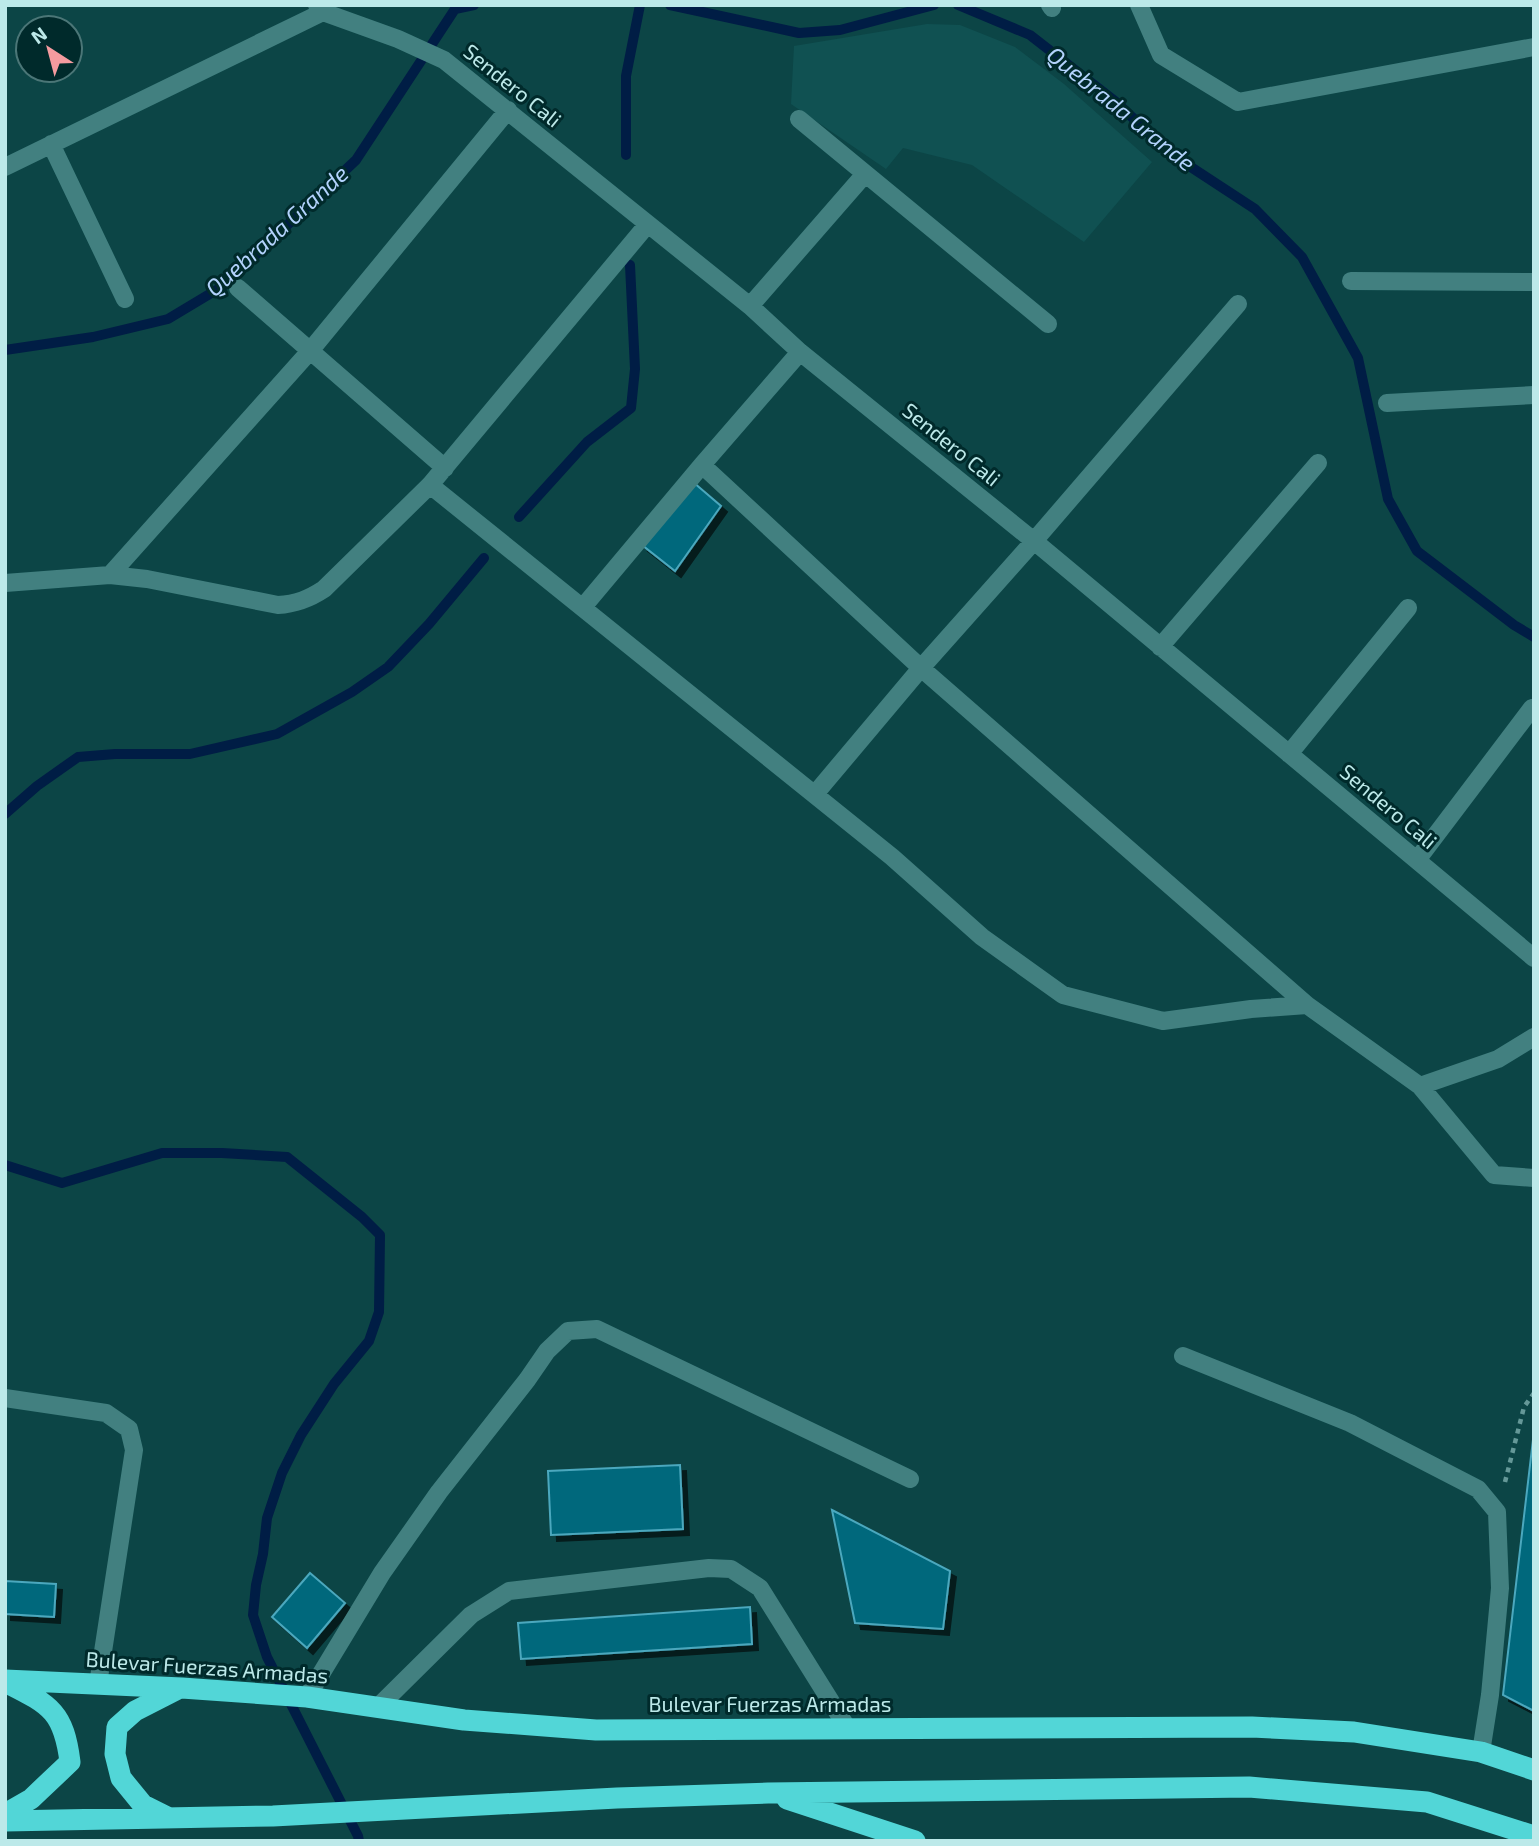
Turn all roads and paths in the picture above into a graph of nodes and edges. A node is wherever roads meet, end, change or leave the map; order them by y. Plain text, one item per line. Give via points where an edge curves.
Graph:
1 (1139, 5) edge
2 (320, 9) edge
3 (1534, 47) edge
4 (508, 110) junction
5 (799, 119) dead end
6 (51, 145) junction
7 (5, 167) edge
8 (864, 174) junction
9 (647, 225) junction
10 (1351, 281) dead end
11 (1534, 282) edge
12 (238, 288) dead end
13 (125, 299) dead end
14 (1238, 304) dead end
15 (750, 306) junction
16 (1048, 324) dead end
17 (310, 351) junction
18 (800, 352) junction
19 (1534, 395) edge
20 (1387, 403) dead end
21 (1318, 463) dead end
22 (702, 465) junction
23 (445, 468) junction
24 (430, 485) junction
25 (1034, 541) junction
26 (110, 575) junction
27 (5, 583) edge
28 (583, 607) junction
29 (1408, 608) dead end
30 (1160, 647) junction
31 (921, 668) junction
32 (1532, 708) edge
33 (1289, 754) junction
34 (815, 794) junction
35 (1417, 860) junction
36 (1534, 958) edge
37 (1307, 1005) junction
38 (1534, 1037) edge
39 (1420, 1086) junction
40 (1534, 1178) edge
41 (1182, 1356) dead end
42 (1534, 1393) edge
43 (5, 1398) edge
44 (910, 1479) dead end
45 (1497, 1512) junction
46 (5, 1681) edge
47 (99, 1684) junction
48 (182, 1688) junction
49 (307, 1697) junction
50 (378, 1707) junction
51 (848, 1729) junction
52 (1480, 1752) junction
53 (1534, 1770) edge
54 (768, 1793) junction
55 (5, 1814) edge
56 (169, 1818) junction
57 (5, 1821) edge
58 (858, 1822) junction
59 (1534, 1836) edge
60 (874, 1841) edge
61 (915, 1841) edge

1 - 3 street via 1161,55 1238,102
2 - 4 street, Sendero Cali via 444,60
2 - 6 street
4 - 9 street, Sendero Cali
4 - 17 street
5 - 8 street
6 - 7 street
6 - 13 street
8 - 15 street
8 - 16 street
9 - 15 street, Sendero Cali
9 - 23 street
10 - 11 street
12 - 17 street
14 - 25 street
15 - 18 street, Sendero Cali
17 - 23 street
17 - 26 street
18 - 22 street
18 - 25 street, Sendero Cali
19 - 20 street
21 - 30 street
22 - 28 street
22 - 31 street
23 - 24 street
24 - 26 street via 324,589 293,604
24 - 28 street
25 - 30 street, Sendero Cali
25 - 31 street
26 - 27 street
28 - 34 street
29 - 33 street
30 - 33 street, Sendero Cali
31 - 34 street
31 - 37 street
32 - 35 street
33 - 35 street, Sendero Cali
34 - 37 street via 982,937 1063,995 1163,1021
35 - 36 street, Sendero Cali
37 - 39 street
38 - 39 street via 1498,1059
39 - 40 street via 1494,1175
41 - 45 street via 1350,1423 1478,1489
42 - 45 path via 1524,1407
43 - 47 street via 106,1413 128,1429 134,1450
44 - 49 street via 597,1329 568,1331 547,1351 439,1492 382,1573
45 - 52 street via 1500,1588
46 - 47 highway, Bulevar Fuerzas Armadas
46 - 55 highway via 36,1697 57,1715 70,1762 31,1799
47 - 48 highway, Bulevar Fuerzas Armadas
48 - 49 highway, Bulevar Fuerzas Armadas
48 - 56 highway via 135,1712 117,1727 115,1754 121,1778 143,1805
49 - 50 highway, Bulevar Fuerzas Armadas
50 - 51 highway, Bulevar Fuerzas Armadas via 464,1720 596,1730
50 - 51 street via 471,1615 509,1591 731,1569 760,1588
51 - 52 highway, Bulevar Fuerzas Armadas via 1252,1727 1354,1732
52 - 53 highway, Bulevar Fuerzas Armadas
54 - 56 highway
54 - 58 highway
54 - 59 highway via 1249,1787 1427,1802
56 - 57 highway
58 - 60 street
58 - 61 highway

